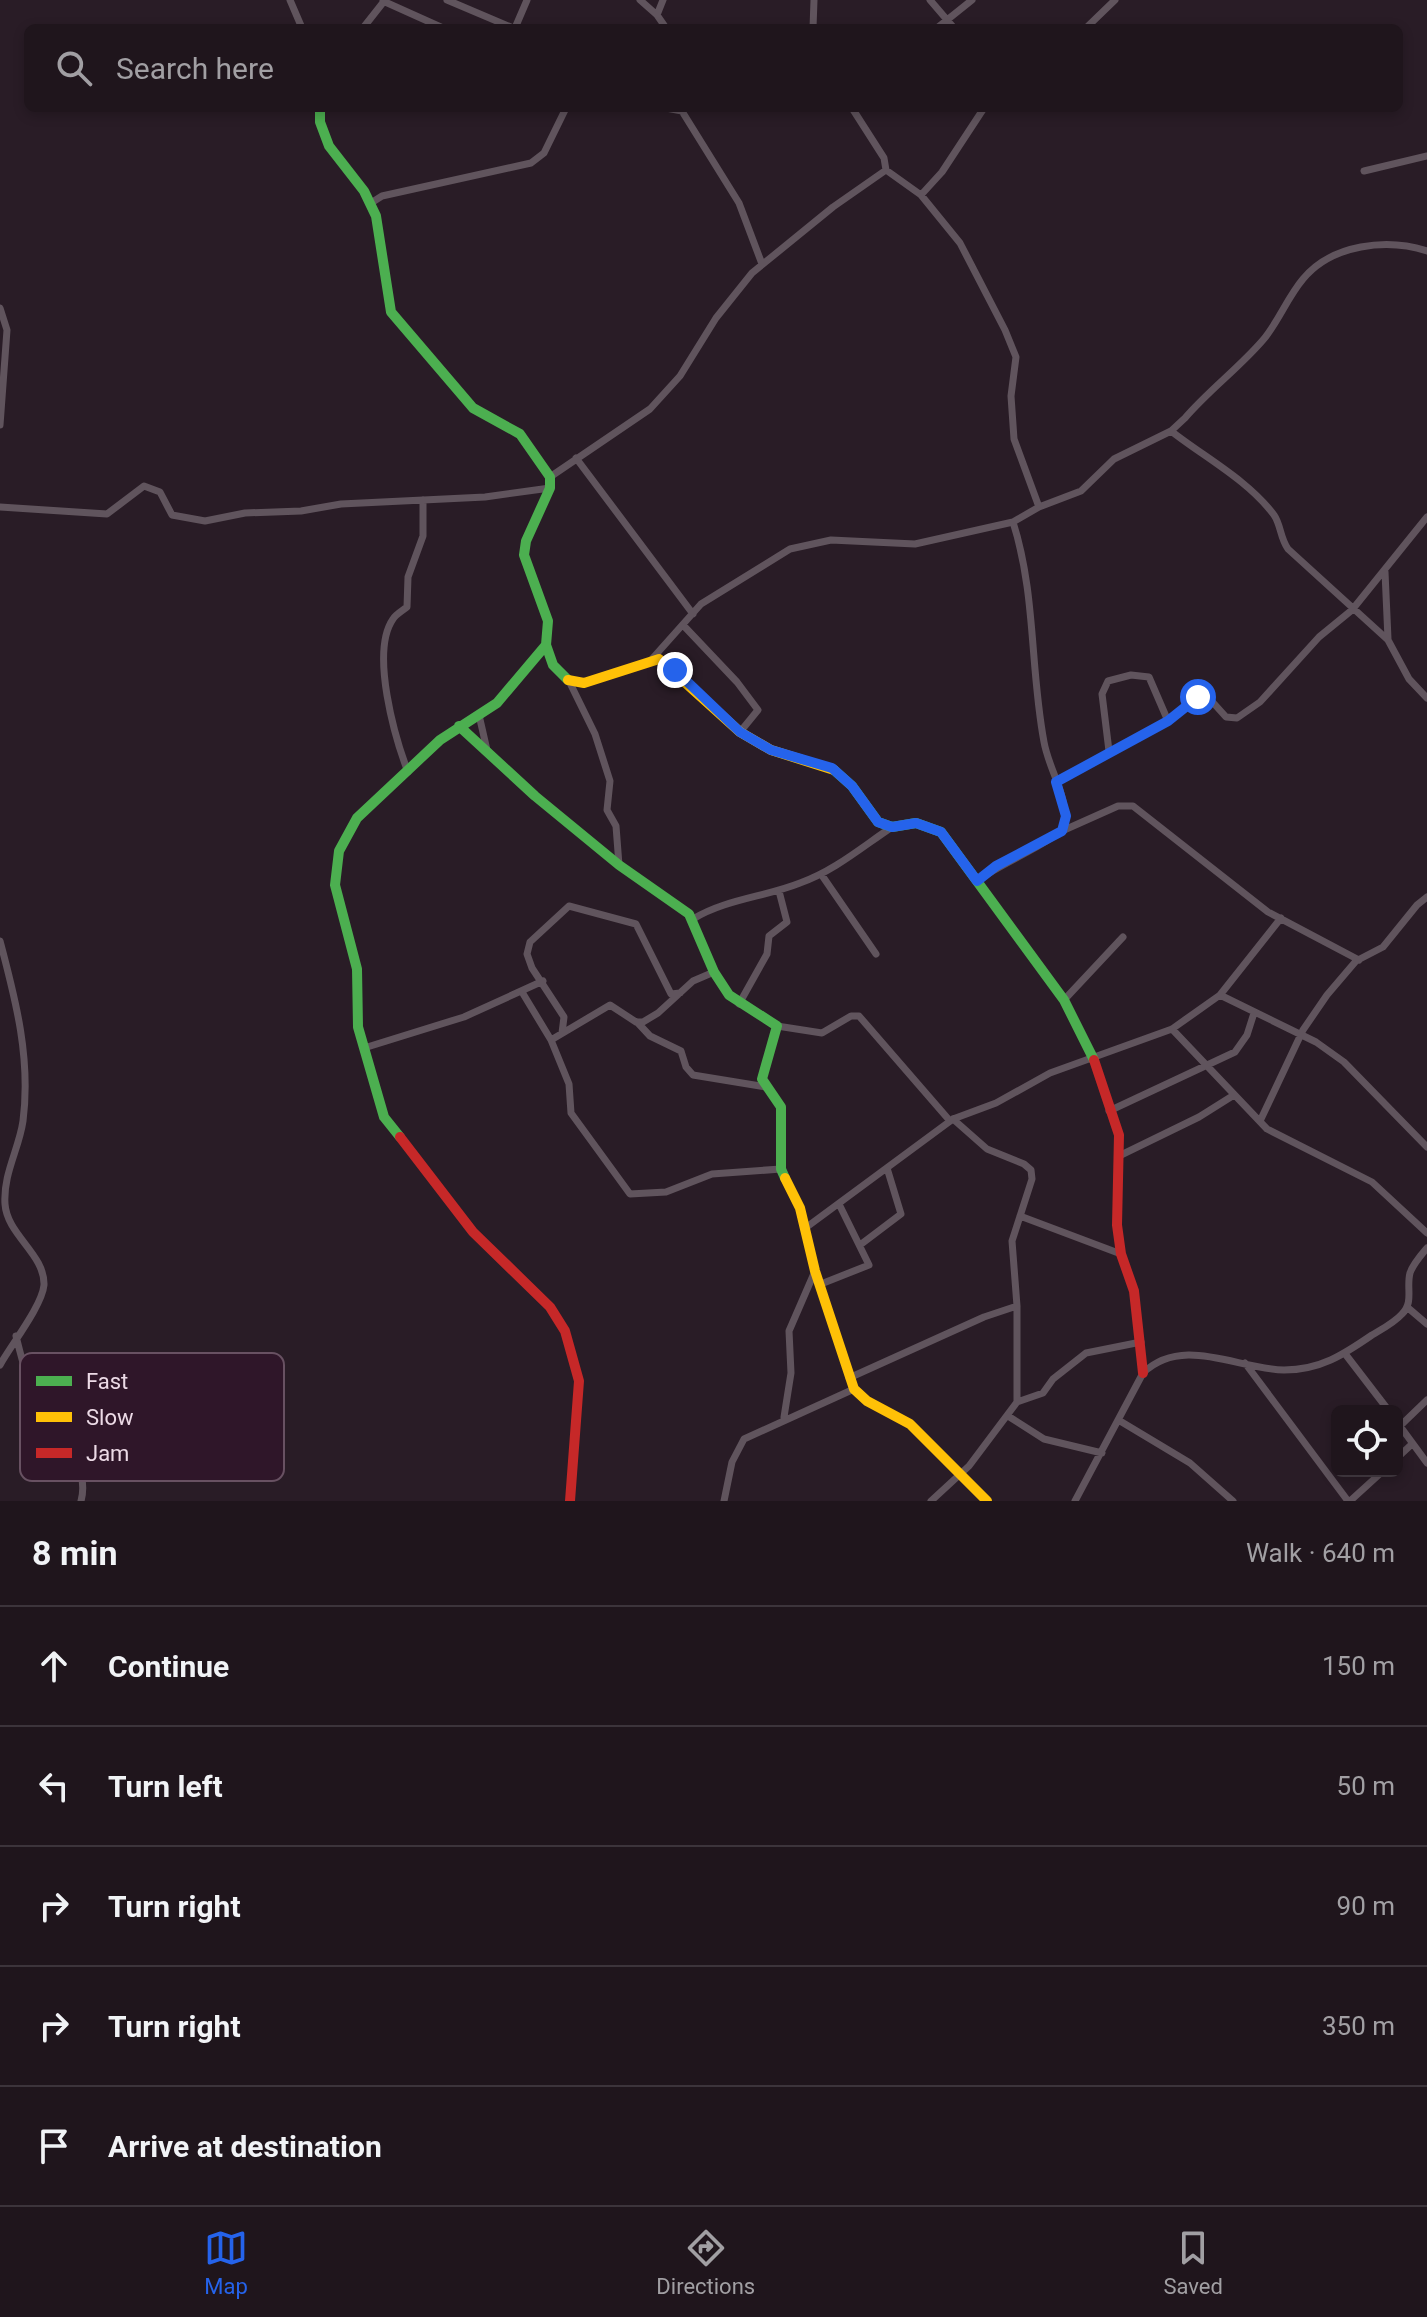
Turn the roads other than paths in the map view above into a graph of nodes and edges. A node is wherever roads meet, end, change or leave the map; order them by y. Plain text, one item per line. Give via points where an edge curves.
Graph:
1 (290, 0) edge
2 (447, 0) edge
3 (527, 0) edge
4 (640, 0) edge
5 (663, 0) edge
6 (814, 0) edge
7 (930, 0) edge
8 (972, 0) edge
9 (1115, 0) edge
10 (384, 1) edge
11 (657, 15) junction
12 (947, 19) junction
13 (300, 24) edge
14 (366, 24) edge
15 (434, 24) edge
16 (504, 24) edge
17 (516, 24) edge
18 (663, 24) edge
19 (813, 24) edge
20 (941, 24) edge
21 (951, 24) edge
22 (1090, 24) edge
23 (320, 112) edge
24 (564, 112) edge
25 (682, 112) edge
26 (855, 112) edge
27 (981, 112) edge
28 (1427, 156) edge
29 (886, 170) junction
30 (1364, 171) dead end
31 (921, 195) junction
32 (371, 203) junction
33 (1427, 251) edge
34 (762, 264) junction
35 (0, 308) edge
36 (0, 425) edge
37 (1171, 431) junction
38 (576, 458) junction
39 (550, 482) junction
40 (423, 500) junction
41 (0, 507) edge
42 (1039, 507) junction
43 (1427, 517) edge
44 (1013, 522) junction
45 (1385, 570) junction
46 (1352, 610) junction
47 (693, 614) junction
48 (683, 625) junction
49 (1388, 640) junction
50 (546, 645) junction
51 (652, 659) junction
52 (569, 681) junction
53 (1427, 698) edge
54 (479, 715) junction
55 (1168, 721) junction
56 (459, 726) junction
57 (740, 732) junction
58 (487, 750) junction
59 (1109, 751) junction
60 (408, 772) junction
61 (1056, 782) junction
62 (892, 827) junction
63 (1062, 831) junction
64 (619, 865) junction
65 (821, 874) junction
66 (977, 881) junction
67 (779, 891) junction
68 (1427, 897) edge
69 (1281, 918) junction
70 (693, 919) junction
71 (1123, 937) dead end
72 (0, 941) edge
73 (876, 954) dead end
74 (1359, 960) junction
75 (714, 972) junction
76 (543, 981) junction
77 (522, 992) junction
78 (680, 993) junction
79 (1220, 995) junction
80 (1064, 1000) junction
81 (739, 1004) junction
82 (1254, 1013) junction
83 (637, 1022) junction
84 (777, 1026) junction
85 (1172, 1029) junction
86 (562, 1033) junction
87 (1301, 1035) junction
88 (551, 1040) junction
89 (364, 1048) junction
90 (1093, 1057) junction
91 (1205, 1065) junction
92 (766, 1087) junction
93 (1234, 1095) junction
94 (1109, 1111) junction
95 (1261, 1119) junction
96 (952, 1120) junction
97 (1427, 1147) edge
98 (1121, 1155) junction
99 (887, 1168) junction
100 (781, 1169) junction
101 (839, 1204) junction
102 (1020, 1216) junction
103 (804, 1229) junction
104 (1427, 1233) edge
105 (860, 1245) junction
106 (1427, 1248) edge
107 (1121, 1254) junction
108 (815, 1271) junction
109 (821, 1284) junction
110 (1017, 1306) junction
111 (1407, 1307) junction
112 (1427, 1324) edge
113 (16, 1336) junction
114 (1141, 1342) junction
115 (21, 1353) edge
116 (1346, 1355) junction
117 (1245, 1363) junction
118 (0, 1365) edge
119 (1143, 1373) junction
120 (849, 1378) junction
121 (854, 1389) junction
122 (1427, 1400) edge
123 (1017, 1402) junction
124 (1384, 1405) edge
125 (1008, 1416) junction
126 (784, 1417) junction
127 (1403, 1420) edge
128 (1120, 1421) junction
129 (1403, 1431) edge
130 (1412, 1444) junction
131 (1403, 1452) edge
132 (1102, 1453) junction
133 (1427, 1463) edge
134 (961, 1473) junction
135 (1376, 1477) edge
136 (82, 1481) edge
137 (81, 1501) edge
138 (570, 1501) edge
139 (724, 1501) edge
140 (931, 1501) edge
141 (987, 1501) edge
142 (1075, 1501) edge
143 (1233, 1501) edge
144 (1349, 1501) edge

1 - 13 street
2 - 16 street
3 - 17 street
4 - 11 street
5 - 11 street
6 - 19 street
7 - 12 street
8 - 12 street
9 - 22 street
10 - 14 street
10 - 15 street
11 - 18 street
12 - 20 street
12 - 21 street
23 - 32 street via 322,137
24 - 32 street via 536,161 382,196
25 - 34 street via 739,203
26 - 29 street
27 - 31 street
28 - 30 street
29 - 31 street
29 - 34 street
31 - 42 street via 974,264 1014,350 1014,439
32 - 39 street via 396,320 473,408 520,434
33 - 37 street via 1402,244 1370,245 1314,267 1266,336
34 - 38 street via 650,409
35 - 36 street via 7,330
37 - 42 street via 1114,459 1081,491
37 - 46 street via 1274,516 1283,542
38 - 39 street
38 - 47 street
39 - 40 street via 485,497
39 - 50 street via 524,555 548,621
40 - 41 street via 245,513 205,521 172,515 160,492 144,486 107,514
40 - 60 street via 423,536 408,577 407,607 391,621 386,640 389,709
42 - 44 street
43 - 45 street
44 - 47 street via 915,544 831,540 805,545 722,588
44 - 61 street via 1029,586 1041,727
45 - 46 street
45 - 49 street
46 - 49 street
46 - 55 street via 1246,713 1226,717 1204,696
47 - 48 street
48 - 51 street
48 - 57 street via 758,710
49 - 53 street via 1409,679
50 - 52 street via 553,665
50 - 54 street via 504,697
51 - 52 street via 584,683
51 - 57 street via 675,670
52 - 64 street via 610,781 607,812 616,826
54 - 56 street
54 - 58 street
55 - 59 street
55 - 59 street via 1149,677 1108,681 1102,694
56 - 58 street
56 - 60 street
57 - 62 street via 771,750 832,768 878,822
58 - 64 street
59 - 61 street
60 - 89 street via 357,818 336,866 339,907 357,969
61 - 63 street via 1066,816
62 - 65 street
62 - 66 street via 916,823 935,828
63 - 66 street
63 - 69 street via 1128,804
64 - 70 street
65 - 67 street
65 - 73 street
66 - 80 street
67 - 70 street via 718,906
67 - 81 street via 787,922 769,936 767,954
68 - 74 street via 1383,947
69 - 74 street
69 - 79 street
70 - 75 street
71 - 80 street
72 - 113 street via 23,1043 22,1123 9,1163 5,1203 14,1231 44,1281
74 - 87 street
75 - 78 street
75 - 81 street
76 - 77 street
76 - 78 street via 532,968 527,949 564,908 572,906 636,924 664,985 671,994
76 - 86 street via 564,1017
77 - 88 street
77 - 89 street via 464,1017
78 - 83 street via 658,1013
79 - 82 street
79 - 85 street
80 - 90 street
81 - 84 street
82 - 87 street
82 - 91 street via 1235,1052
83 - 86 street via 610,1005
83 - 92 street via 650,1036 681,1051 693,1075
84 - 92 street via 762,1071
84 - 96 street via 822,1033 859,1016
85 - 90 street
85 - 91 street
86 - 88 street
87 - 95 street
87 - 97 street via 1355,1071
88 - 100 street via 569,1084 571,1113 630,1194 666,1192 712,1174
89 - 138 street via 379,1104 394,1134 479,1239 550,1307 565,1331 579,1381
90 - 94 street
90 - 96 street
91 - 93 street
91 - 94 street
92 - 100 street via 781,1107
93 - 95 street
93 - 98 street
94 - 98 street
95 - 104 street via 1270,1131 1372,1182
96 - 99 street
96 - 102 street via 987,1149 1031,1170
98 - 107 street via 1116,1202
99 - 101 street
99 - 105 street via 901,1214
100 - 103 street
101 - 103 street
101 - 105 street
102 - 107 street
102 - 110 street via 1012,1241
103 - 108 street
105 - 109 street via 867,1268
106 - 111 street via 1410,1273
107 - 114 street via 1134,1291
108 - 109 street
108 - 126 street via 789,1331 791,1373
109 - 120 street
110 - 120 street
110 - 123 street
111 - 112 street
111 - 116 street
113 - 115 street
113 - 118 street
114 - 119 street
114 - 123 street via 1086,1353 1043,1393
116 - 117 street via 1283,1370
116 - 124 street
117 - 119 street via 1175,1356
117 - 144 street
119 - 128 street
120 - 121 street
121 - 126 street
121 - 134 street via 910,1424
122 - 127 street
123 - 125 street
125 - 132 street via 1044,1439
125 - 134 street
126 - 139 street via 744,1439 732,1462
128 - 132 street
128 - 143 street via 1190,1463
129 - 130 street
130 - 131 street
130 - 133 street
132 - 142 street
134 - 140 street
134 - 141 street
135 - 144 street
136 - 137 street

